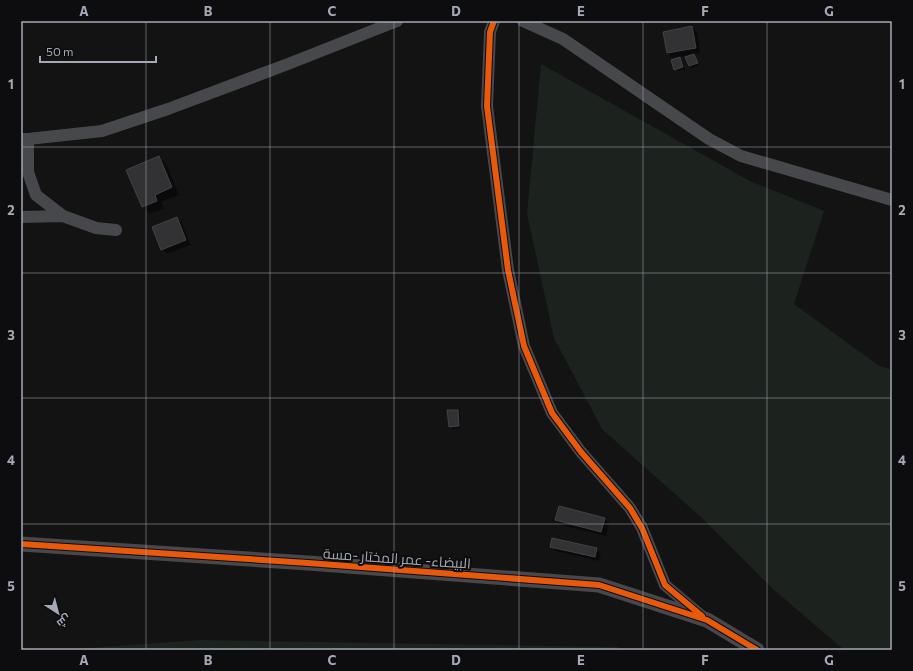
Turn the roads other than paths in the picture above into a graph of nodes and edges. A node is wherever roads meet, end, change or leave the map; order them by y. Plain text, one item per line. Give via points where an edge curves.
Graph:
1 (397, 21) edge
2 (494, 21) edge
3 (523, 21) edge
4 (25, 139) edge
5 (892, 200) edge
6 (63, 216) junction
7 (21, 217) edge
8 (116, 230) dead end
9 (21, 544) edge
10 (707, 620) junction
11 (757, 650) edge

1 - 4 street via 281,67 102,131
2 - 10 street via 490,32 487,106 508,270 524,346 552,413 630,508 642,528 665,585
3 - 5 street via 563,40 709,140 741,156
4 - 6 street via 28,172 36,195
6 - 7 street
6 - 8 street via 96,228
9 - 10 street, البيضاء- عمر المختار -مسة via 599,585
10 - 11 street, البيضاء- عمر المختار -مسة

